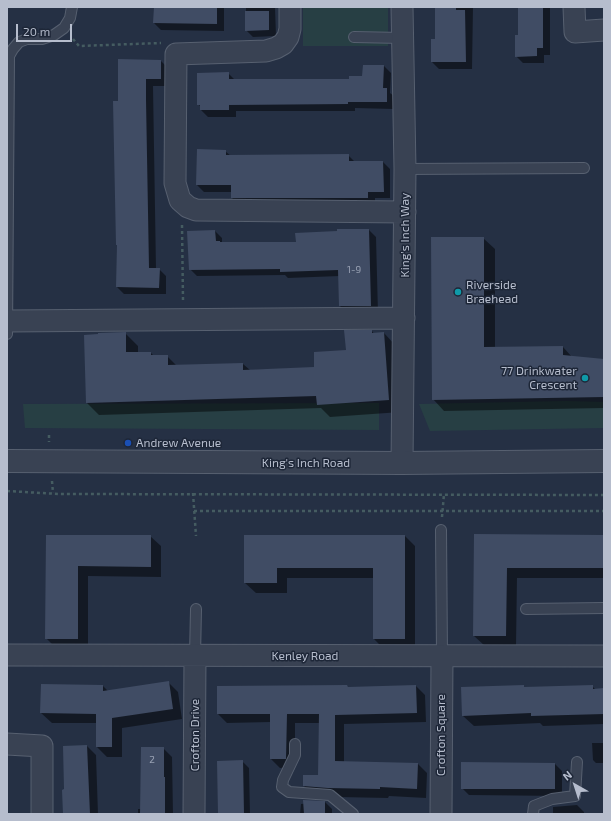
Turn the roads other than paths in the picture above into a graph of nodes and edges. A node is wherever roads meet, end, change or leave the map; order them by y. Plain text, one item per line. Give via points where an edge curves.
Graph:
1 (72, 7) edge
2 (290, 7) edge
3 (402, 7) edge
4 (574, 7) edge
5 (604, 30) edge
6 (354, 37) dead end
7 (402, 38) junction
8 (584, 168) dead end
9 (405, 169) junction
10 (405, 212) junction
11 (404, 318) junction
12 (7, 322) edge
13 (7, 334) edge
14 (7, 461) edge
15 (604, 461) edge
16 (402, 463) junction
17 (441, 530) road end
18 (604, 608) edge
19 (196, 609) dead end
20 (526, 609) dead end
21 (7, 655) edge
22 (195, 656) junction
23 (442, 656) junction
24 (604, 656) edge
25 (7, 744) edge
26 (295, 744) dead end
27 (577, 762) dead end
28 (42, 814) edge
29 (194, 814) edge
30 (353, 814) edge
31 (441, 814) edge
32 (533, 814) edge

1 - 12 lane via 70,18 64,28 42,39 19,42 9,56
2 - 10 street via 288,37 276,48 266,51 176,54 175,183 180,200 196,210
3 - 7 street, King's Inch Way
4 - 5 street via 574,32
6 - 7 lane
7 - 9 street, King's Inch Way
8 - 9 lane
9 - 10 street, King's Inch Way
10 - 11 street, King's Inch Way
11 - 12 street
11 - 16 street, King's Inch Way
12 - 13 lane
14 - 16 street, King's Inch Road
15 - 16 street, King's Inch Road
17 - 23 lane
18 - 20 lane
19 - 22 lane
21 - 22 street, Kenley Road
22 - 23 street, Kenley Road
22 - 29 street, Crofton Drive
23 - 24 street, Kenley Road
23 - 31 street, Crofton Square
25 - 28 street via 42,746
26 - 30 lane via 295,755 282,787 289,792 330,795
27 - 32 lane via 575,796 552,799 534,806

